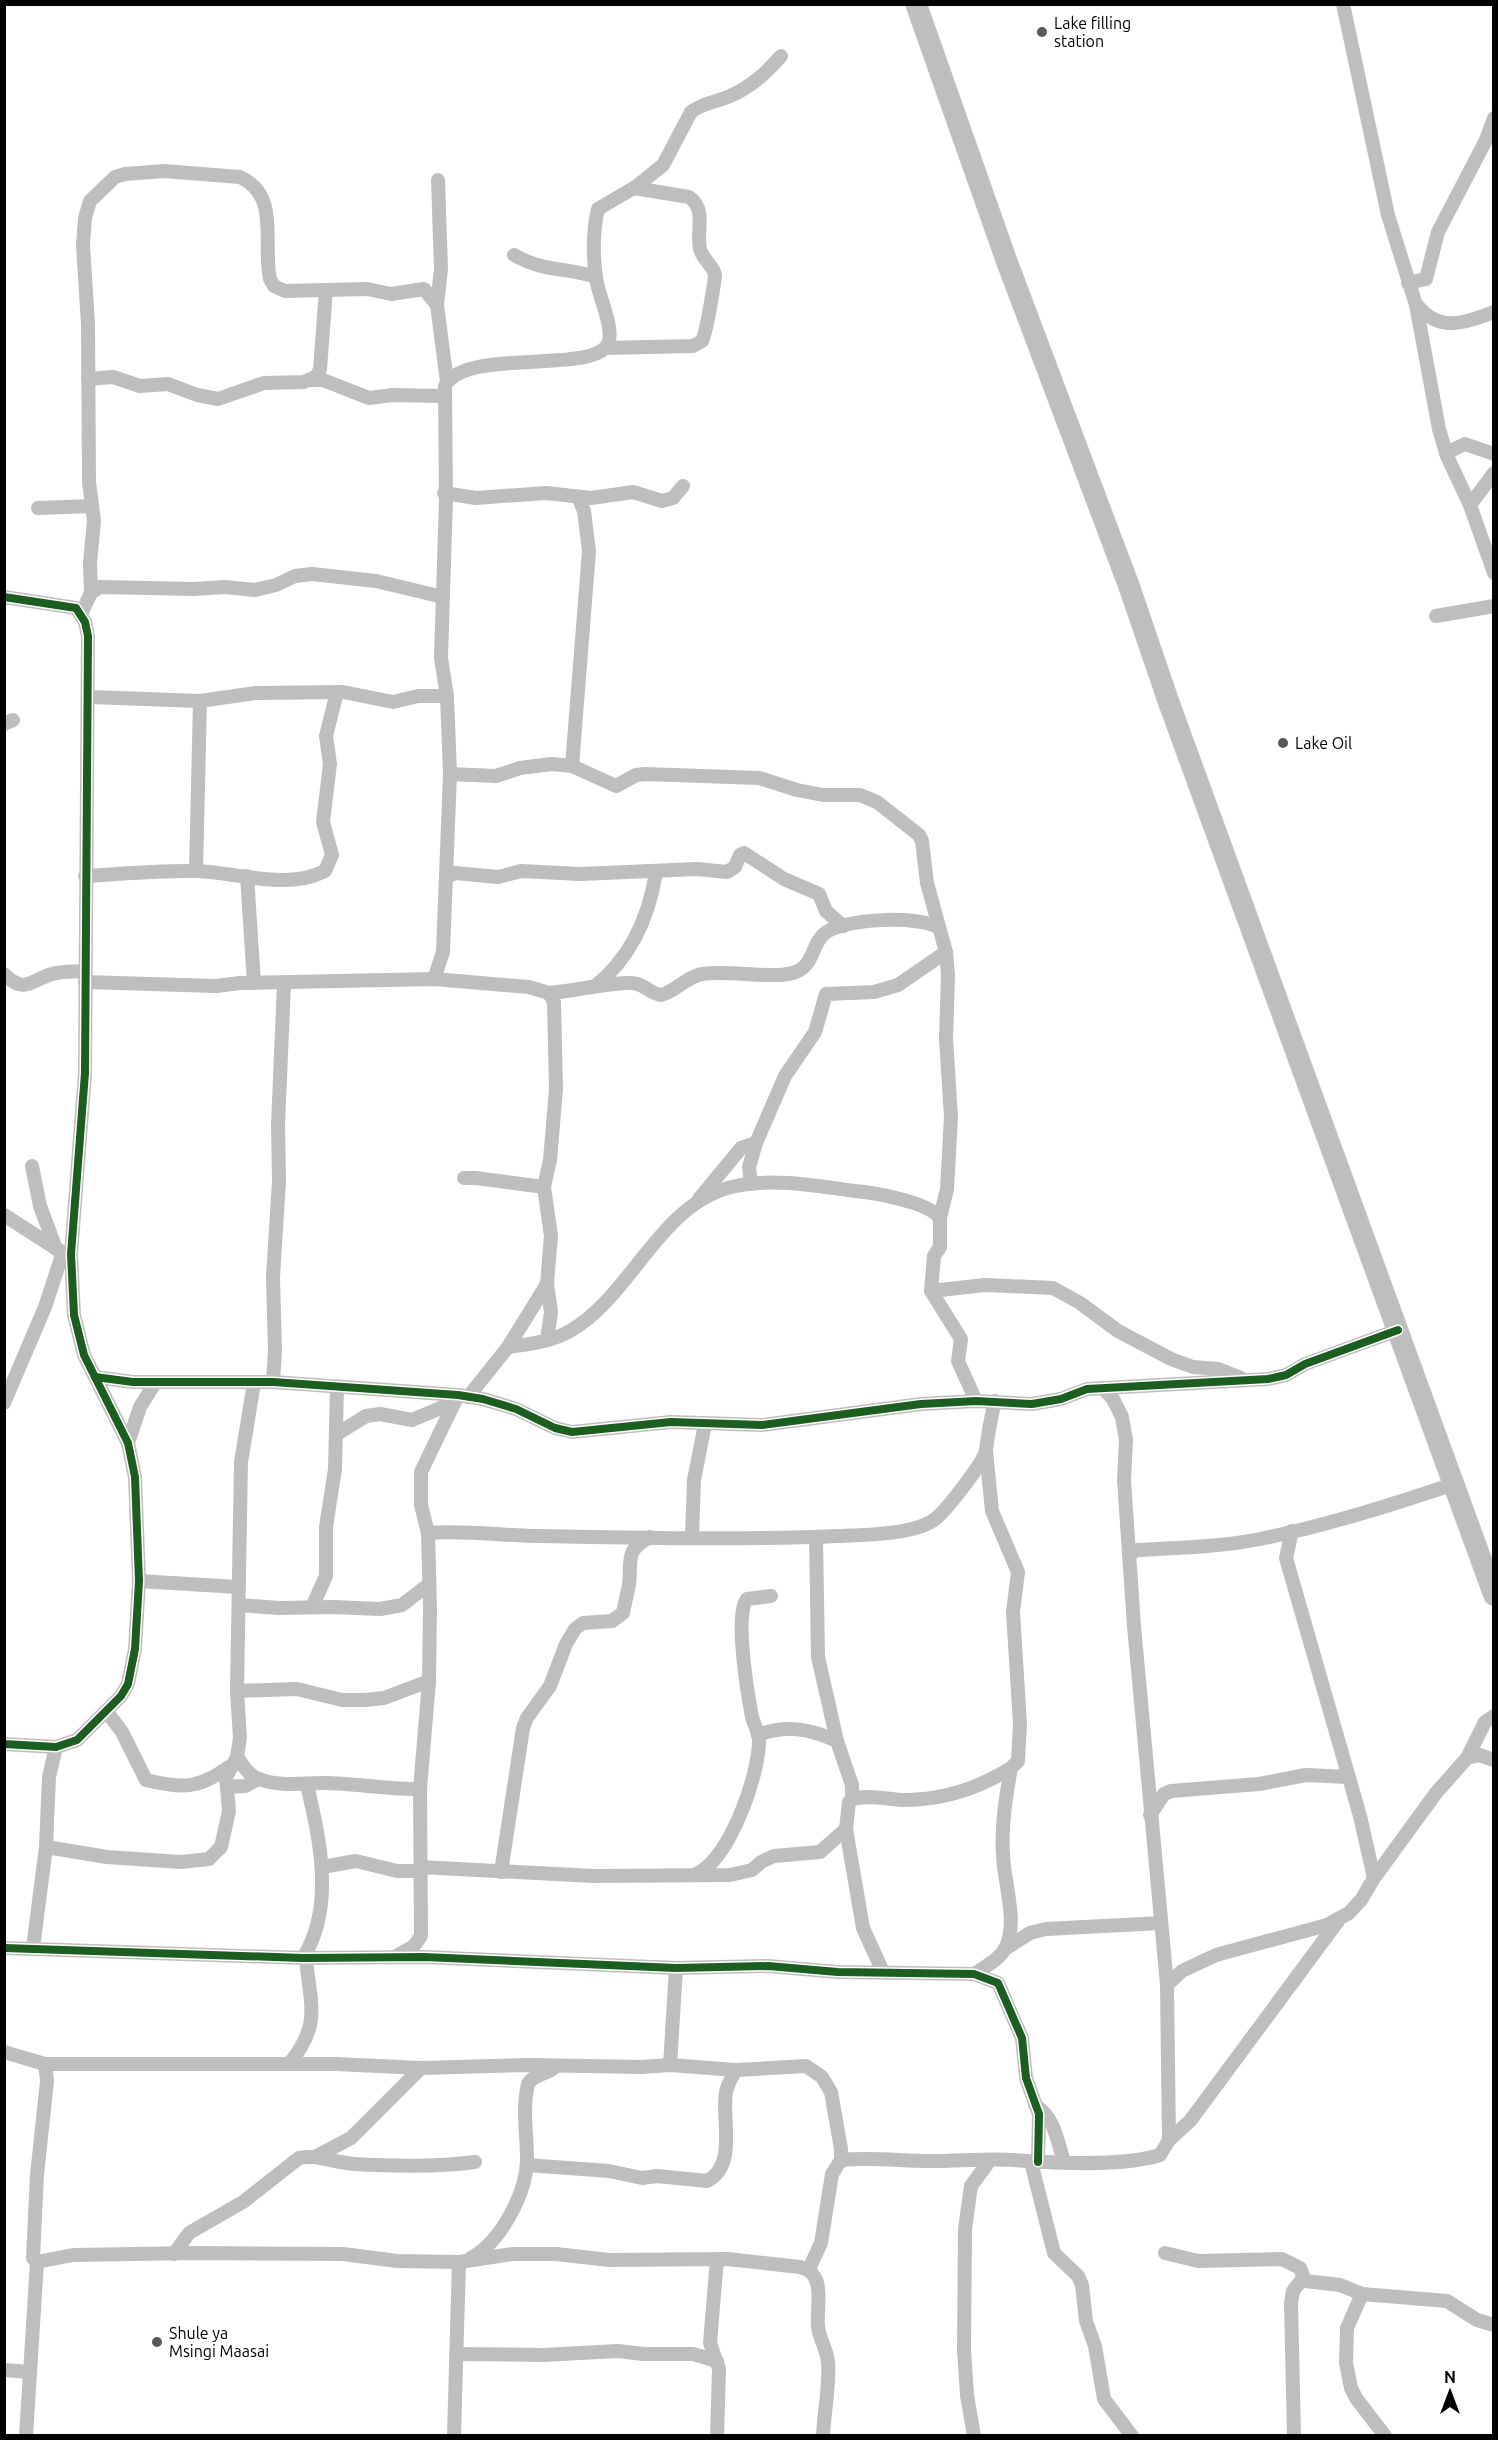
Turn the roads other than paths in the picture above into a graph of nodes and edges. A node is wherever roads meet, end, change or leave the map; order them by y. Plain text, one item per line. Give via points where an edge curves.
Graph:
1 (916, 4) edge
2 (1343, 4) edge
3 (781, 56) dead end
4 (1494, 118) edge
5 (438, 180) dead end
6 (634, 189) junction
7 (514, 255) dead end
8 (596, 277) junction
9 (1408, 283) junction
10 (326, 290) junction
11 (437, 305) junction
12 (1416, 305) junction
13 (1494, 312) edge
14 (605, 348) junction
15 (88, 379) junction
16 (310, 380) junction
17 (445, 389) junction
18 (1446, 453) junction
19 (1494, 454) edge
20 (1494, 473) edge
21 (683, 486) dead end
22 (444, 493) junction
23 (578, 497) junction
24 (1470, 505) junction
25 (92, 506) junction
26 (38, 508) dead end
27 (1494, 573) edge
28 (91, 593) junction
29 (4, 597) edge
30 (443, 597) junction
31 (1494, 606) edge
32 (81, 614) junction
33 (1436, 616) dead end
34 (337, 692) junction
35 (447, 696) junction
36 (90, 697) junction
37 (200, 701) junction
38 (572, 766) junction
39 (450, 774) junction
40 (196, 871) junction
41 (656, 872) junction
42 (85, 876) junction
43 (247, 876) junction
44 (446, 878) junction
45 (843, 926) junction
46 (939, 928) junction
47 (946, 952) junction
48 (4, 975) edge
49 (85, 977) junction
50 (434, 980) junction
51 (254, 983) junction
52 (284, 984) junction
53 (594, 987) junction
54 (549, 993) junction
55 (756, 1143) junction
56 (32, 1166) dead end
57 (464, 1178) dead end
58 (751, 1184) junction
59 (544, 1187) junction
60 (697, 1203) junction
61 (4, 1215) edge
62 (940, 1218) junction
63 (63, 1251) junction
64 (547, 1284) junction
65 (932, 1291) junction
66 (1398, 1330) junction
67 (547, 1340) junction
68 (508, 1347) junction
69 (95, 1377) junction
70 (1246, 1380) junction
71 (273, 1382) junction
72 (155, 1383) junction
73 (254, 1383) junction
74 (337, 1387) junction
75 (1103, 1388) junction
76 (460, 1398) junction
77 (976, 1401) junction
78 (995, 1401) junction
79 (4, 1403) edge
80 (705, 1424) junction
81 (337, 1434) junction
82 (128, 1443) junction
83 (986, 1451) junction
84 (1454, 1484) junction
85 (1292, 1531) junction
86 (428, 1533) junction
87 (650, 1537) junction
88 (692, 1537) junction
89 (816, 1537) junction
90 (1130, 1554) junction
91 (138, 1581) junction
92 (428, 1585) junction
93 (238, 1587) junction
94 (1494, 1595) edge
95 (771, 1596) dead end
96 (239, 1605) junction
97 (312, 1607) junction
98 (429, 1681) junction
99 (237, 1691) junction
100 (107, 1712) junction
101 (1494, 1716) edge
102 (758, 1736) junction
103 (837, 1741) junction
104 (4, 1744) edge
105 (56, 1747) junction
106 (1467, 1758) junction
107 (1494, 1760) edge
108 (233, 1762) junction
109 (1011, 1768) junction
110 (1348, 1777) junction
111 (259, 1779) junction
112 (307, 1785) junction
113 (227, 1787) junction
114 (420, 1789) junction
115 (852, 1799) junction
116 (1150, 1815) junction
117 (846, 1829) junction
118 (46, 1846) junction
119 (322, 1867) junction
120 (420, 1869) junction
121 (501, 1872) junction
122 (695, 1874) junction
123 (1374, 1878) junction
124 (1340, 1919) junction
125 (1161, 1923) junction
126 (4, 1948) edge
127 (33, 1948) junction
128 (1005, 1949) junction
129 (397, 1956) junction
130 (305, 1958) junction
131 (676, 1968) junction
132 (883, 1972) junction
133 (974, 1974) junction
134 (1167, 1985) junction
135 (4, 2052) edge
136 (45, 2064) junction
137 (289, 2064) junction
138 (557, 2065) junction
139 (670, 2065) junction
140 (700, 2067) junction
141 (421, 2068) junction
142 (736, 2070) junction
143 (725, 2100) junction
144 (1035, 2105) junction
145 (1169, 2140) junction
146 (315, 2157) junction
147 (841, 2160) junction
148 (990, 2160) junction
149 (475, 2162) dead end
150 (1035, 2162) junction
151 (1064, 2162) junction
152 (527, 2165) junction
153 (1165, 2253) dead end
154 (174, 2254) junction
155 (717, 2259) junction
156 (37, 2262) junction
157 (464, 2262) junction
158 (809, 2269) junction
159 (1303, 2278) junction
160 (1362, 2294) junction
161 (1494, 2325) edge
162 (456, 2354) junction
163 (717, 2361) junction
164 (4, 2370) edge
165 (30, 2372) junction
166 (26, 2436) edge
167 (454, 2436) edge
168 (717, 2436) edge
169 (823, 2436) edge
170 (974, 2436) edge
171 (1132, 2436) edge
172 (1294, 2436) edge
173 (1385, 2436) edge

1 - 66 highway
2 - 9 street via 1388,215
3 - 6 street via 749,87 691,112 668,159
4 - 9 street via 1438,232 1426,279
5 - 11 street via 441,269
6 - 8 street via 598,209
6 - 14 street via 695,201 700,220 700,249 715,276 706,329 702,341 693,346
7 - 8 street via 539,267
8 - 14 street via 609,328
9 - 12 street
10 - 11 street via 367,289 391,294 424,289
10 - 15 street via 285,291 274,286 268,271 264,198 250,182 164,171 115,177 90,201 85,218
10 - 16 street via 320,369
11 - 17 street
12 - 13 street via 1431,320 1453,324
12 - 18 street
14 - 17 street via 590,356 543,363 484,366 455,375
15 - 16 street via 114,377 140,386 168,384 218,399 264,383
15 - 25 street
16 - 17 street via 322,380 369,398
17 - 22 street
18 - 19 street via 1465,444
18 - 24 street
20 - 24 street
21 - 23 street via 673,498 662,501 633,492
22 - 23 street via 476,498 533,493
22 - 30 street
23 - 38 street via 589,551
24 - 27 street
25 - 26 street
25 - 28 street
28 - 30 street via 100,587 129,586 255,590 312,574 376,581
28 - 32 street
29 - 32 street via 76,609
30 - 35 street via 441,658
31 - 33 street
32 - 36 street via 88,636
34 - 35 street via 393,702 418,696
34 - 37 street via 256,693
34 - 43 street via 326,736 330,764 323,815 331,846 328,868 300,878
35 - 39 street
36 - 37 street
36 - 42 street
37 - 40 street
38 - 39 street via 539,765 496,776
38 - 46 street via 616,786 645,774 759,778 797,790 860,795 876,802 922,840 927,883
39 - 44 street
40 - 42 street
40 - 43 street
41 - 44 street via 561,875 521,871 498,877 455,873
41 - 45 street via 727,872 744,853 784,879 819,894 826,911
41 - 53 street via 648,909 630,946 609,975
42 - 49 street
43 - 51 street
44 - 50 street via 443,952
45 - 46 street via 883,917 929,922
45 - 53 street via 822,935 805,966 790,973 702,974 661,995 630,983
46 - 47 street
47 - 55 street via 898,985 874,992 826,994 814,1032 785,1076
47 - 62 street via 951,1117 947,1189
48 - 49 street via 14,983 27,985 51,974
49 - 51 street via 216,986
49 - 63 street via 85,1072
50 - 52 street
50 - 54 street via 529,987
51 - 52 street
52 - 71 street
53 - 54 street
54 - 59 street via 554,1002 556,1089
55 - 58 street via 749,1167
55 - 60 street via 741,1148
56 - 63 street via 40,1206
57 - 59 street
58 - 60 street via 727,1188
58 - 62 street via 868,1192 929,1208
59 - 64 street via 551,1236
60 - 67 street via 673,1224 600,1307 573,1329
61 - 63 street
62 - 65 street via 940,1247 934,1256
63 - 69 street via 84,1355
63 - 79 street via 45,1307
64 - 67 street
64 - 68 street
65 - 70 street via 985,1285 1053,1288 1118,1331 1171,1359 1193,1367 1218,1369
65 - 77 street via 961,1340 958,1361
66 - 70 street via 1305,1364 1286,1375
66 - 84 highway
67 - 68 street
68 - 76 street
69 - 72 street
69 - 82 street
70 - 75 street
71 - 73 street
71 - 74 street
72 - 73 street
72 - 82 street via 140,1407
73 - 93 street via 241,1462
74 - 76 street
74 - 81 street
75 - 78 street via 1049,1402
75 - 90 street via 1119,1410 1125,1430 1124,1480
76 - 80 street via 516,1409 572,1432 661,1423
76 - 81 street via 412,1420 366,1416
76 - 86 street via 421,1472 421,1505
77 - 78 street
77 - 80 street via 921,1404 762,1425
78 - 83 street
80 - 88 street via 694,1480
81 - 97 street via 326,1527 326,1576
82 - 91 street via 135,1477
83 - 89 street via 941,1513 922,1527
83 - 109 street via 993,1511 1018,1572 1013,1612 1020,1724 1018,1761
84 - 85 street
84 - 94 highway
85 - 90 street via 1248,1541 1137,1550
85 - 110 street via 1286,1558
86 - 87 street
86 - 92 street
87 - 88 street
87 - 121 street via 639,1543 630,1556 623,1613 612,1621 583,1623 575,1629 550,1686 523,1728
88 - 89 street
89 - 103 street via 818,1657
90 - 116 street
91 - 93 street
91 - 100 street via 133,1666 121,1696
92 - 97 street via 408,1602 393,1608
92 - 98 street
93 - 96 street
95 - 102 street via 743,1603 750,1705
96 - 97 street
96 - 99 street
98 - 99 street via 384,1698 365,1700 342,1700 297,1689
98 - 114 street
99 - 108 street via 240,1738
100 - 105 street via 78,1740
100 - 108 street via 123,1732 146,1779 173,1785 202,1784
101 - 106 street via 1485,1722
102 - 103 street via 795,1728
102 - 122 street via 752,1778 729,1839 711,1865
103 - 115 street via 852,1785
104 - 105 street
105 - 118 street via 47,1799
106 - 107 street via 1484,1755
106 - 123 street via 1436,1792
108 - 111 street
108 - 113 street
109 - 115 street via 982,1783 935,1798
109 - 128 street via 1003,1837 1010,1912
110 - 116 street via 1306,1775 1259,1784 1171,1791 1164,1794
110 - 123 street
111 - 112 street
111 - 113 street via 245,1786
112 - 114 street
112 - 119 street
113 - 118 street via 230,1802 224,1838 209,1859 154,1861
114 - 120 street
115 - 117 street via 846,1807
116 - 125 street
117 - 122 street via 820,1852 774,1856 741,1873
117 - 132 street via 863,1928
118 - 127 street
119 - 120 street via 356,1861 397,1871
119 - 130 street via 317,1931
120 - 121 street
120 - 129 street via 421,1936 414,1946
121 - 122 street via 594,1876
123 - 124 street via 1361,1900
124 - 134 street via 1216,1955 1182,1971
124 - 145 street via 1190,2121
125 - 128 street via 1046,1929 1030,1933
125 - 134 street
126 - 127 street
127 - 130 street
128 - 133 street
129 - 130 street
129 - 131 street
130 - 137 street via 312,2023 308,2039
131 - 132 street via 768,1966
131 - 139 street
132 - 133 street
133 - 144 street via 990,1978 1003,1990 1022,2038 1026,2078
134 - 145 street
135 - 136 street
136 - 137 street
136 - 156 street via 47,2081 33,2258
137 - 141 street
138 - 139 street
138 - 141 street
138 - 152 street via 528,2084
139 - 140 street
140 - 142 street
140 - 143 street via 719,2081
141 - 146 street via 351,2138
142 - 143 street
142 - 147 street via 795,2065 816,2072 827,2083 835,2104
143 - 152 street via 723,2159 718,2173 707,2181
144 - 150 street via 1039,2114
144 - 151 street via 1053,2125
145 - 151 street via 1160,2154 1152,2157
146 - 149 street via 353,2164
146 - 154 street via 299,2158 289,2164 243,2202 189,2233
147 - 148 street
147 - 158 street via 832,2174 821,2243
148 - 150 street
148 - 170 street via 971,2186 966,2229 964,2350
150 - 151 street
150 - 171 street via 1054,2253 1082,2285 1104,2399
152 - 157 street via 521,2191 501,2227 482,2252
153 - 159 street via 1198,2261 1282,2259 1300,2268
154 - 156 street via 73,2255
154 - 157 street via 343,2254 398,2261
155 - 157 street via 609,2260 513,2254
155 - 158 street
155 - 163 street via 710,2343
156 - 165 street
157 - 162 street
158 - 169 street via 818,2287 818,2325 829,2362
159 - 160 street
159 - 172 street via 1293,2291 1291,2303
160 - 161 street via 1447,2301 1477,2320
160 - 173 street via 1347,2328 1346,2362 1356,2398
162 - 163 street via 618,2351 693,2354
162 - 167 street
163 - 168 street
164 - 165 street
165 - 166 street

